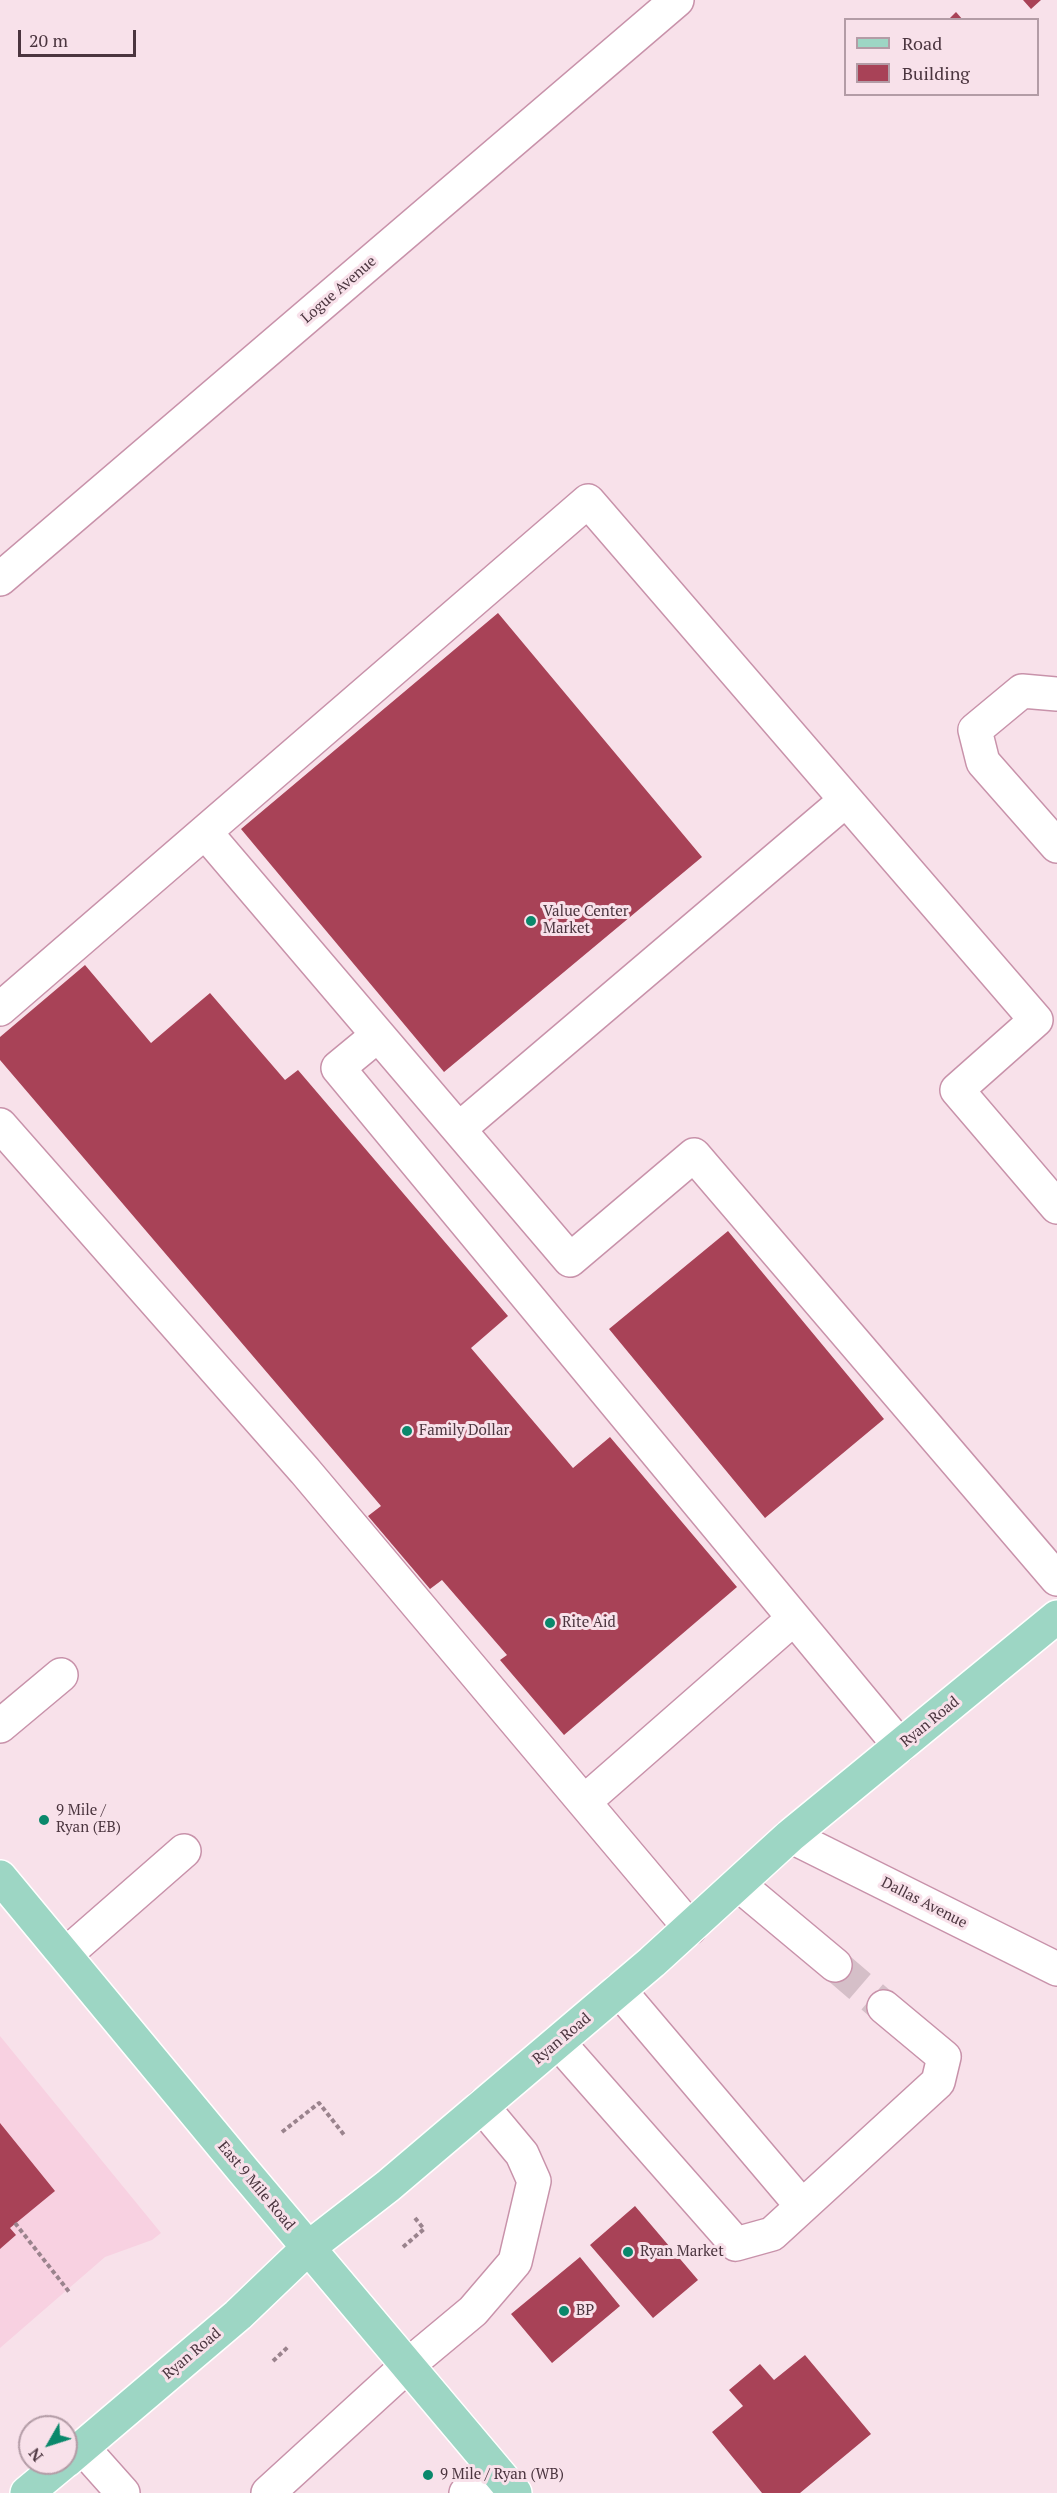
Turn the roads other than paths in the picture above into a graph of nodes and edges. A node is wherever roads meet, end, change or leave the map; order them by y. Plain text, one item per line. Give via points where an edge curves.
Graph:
1 (676, 0) edge
2 (0, 579) edge
3 (1057, 694) edge
4 (846, 800) junction
5 (205, 832) junction
6 (1057, 846) edge
7 (0, 1009) edge
8 (1047, 1013) edge
9 (378, 1035) junction
10 (0, 1125) edge
11 (459, 1129) junction
12 (1057, 1208) edge
13 (1057, 1579) edge
14 (1057, 1617) edge
15 (793, 1619) junction
16 (61, 1675) dead end
17 (0, 1726) edge
18 (900, 1746) junction
19 (584, 1802) junction
20 (790, 1836) junction
21 (184, 1851) dead end
22 (0, 1877) edge
23 (738, 1884) junction
24 (690, 1928) junction
25 (64, 1955) junction
26 (835, 1965) tunnel mouth
27 (1057, 1969) edge
28 (619, 1990) junction
29 (884, 2007) tunnel mouth
30 (558, 2042) junction
31 (482, 2106) junction
32 (802, 2206) junction
33 (308, 2248) junction
34 (407, 2366) junction
35 (78, 2450) edge
36 (78, 2462) edge
37 (48, 2475) edge
38 (505, 2482) edge
39 (281, 2489) edge
40 (27, 2493) edge
41 (123, 2493) edge
42 (466, 2493) edge

1 - 2 street, Logue Avenue
3 - 6 street via 1022,691 975,730 983,762
4 - 5 street via 588,501
4 - 8 street
4 - 11 street
5 - 7 street
5 - 9 street
8 - 12 street via 957,1090
9 - 11 street
9 - 15 street via 338,1068
10 - 19 street via 304,1471
11 - 13 street via 570,1260 694,1155
14 - 18 main road, Ryan Road
15 - 18 street
15 - 19 street
16 - 17 street
18 - 20 main road, Ryan Road
19 - 24 street
20 - 23 main road, Ryan Road
20 - 27 street, Dallas Avenue
21 - 25 street
22 - 25 main road, East 9 Mile Road
23 - 24 main road, Ryan Road
23 - 26 street
24 - 28 main road, Ryan Road
25 - 33 main road, East 9 Mile Road
28 - 30 main road, Ryan Road
28 - 32 street
29 - 32 street via 944,2057 938,2082
30 - 31 main road, Ryan Road
30 - 32 street via 736,2244 772,2234
31 - 33 main road, Ryan Road
31 - 34 street via 522,2154 534,2181 515,2262 473,2311
33 - 34 main road, East 9 Mile Road
33 - 35 main road, Ryan Road via 238,2315
34 - 38 main road, East 9 Mile Road
34 - 39 street
36 - 41 street
37 - 40 main road, Ryan Road
38 - 42 street

